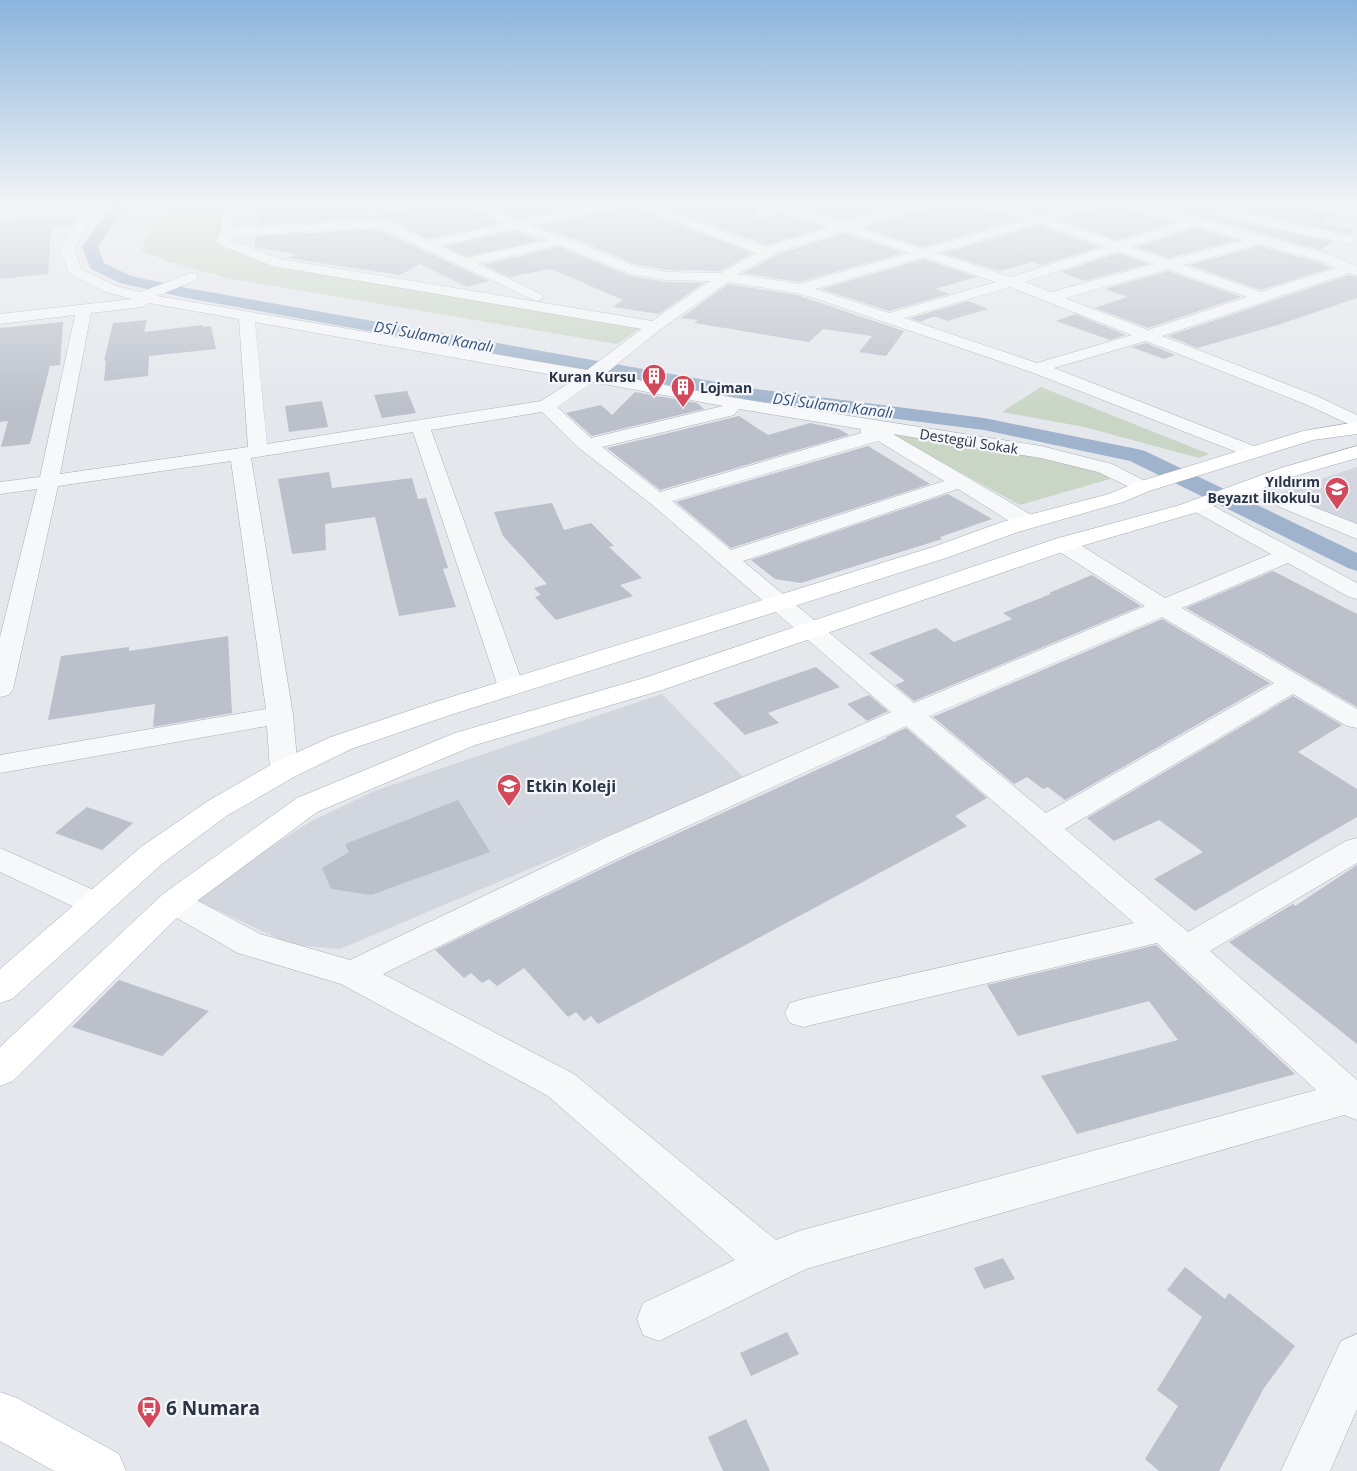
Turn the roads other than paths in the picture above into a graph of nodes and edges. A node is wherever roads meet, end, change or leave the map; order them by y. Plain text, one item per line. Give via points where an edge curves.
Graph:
1 (78, 273) edge
2 (339, 273) edge
3 (485, 273) edge
4 (642, 273) edge
5 (731, 273) edge
6 (857, 273) edge
7 (984, 273) edge
8 (1041, 273) edge
9 (1137, 273) edge
10 (1191, 273) edge
11 (1344, 273) edge
12 (726, 277) junction
13 (191, 278) dead end
14 (1011, 282) junction
15 (509, 284) junction
16 (799, 290) junction
17 (1051, 297) junction
18 (484, 298) junction
19 (1263, 298) junction
20 (148, 299) junction
21 (84, 310) junction
22 (564, 310) junction
23 (247, 316) junction
24 (889, 318) junction
25 (0, 319) edge
26 (655, 326) junction
27 (1150, 335) junction
28 (1037, 368) junction
29 (594, 374) junction
30 (734, 403) junction
31 (546, 406) junction
32 (830, 418) junction
33 (1357, 422) edge
34 (420, 426) junction
35 (1357, 428) edge
36 (880, 434) junction
37 (587, 445) junction
38 (249, 452) junction
39 (1252, 452) junction
40 (1357, 452) edge
41 (48, 481) junction
42 (960, 482) junction
43 (1150, 484) junction
44 (0, 488) edge
45 (1241, 490) junction
46 (658, 499) junction
47 (1200, 504) junction
48 (1027, 522) junction
49 (1357, 532) edge
50 (1063, 544) junction
51 (1288, 555) junction
52 (726, 559) junction
53 (1357, 592) edge
54 (779, 603) junction
55 (1163, 607) junction
56 (810, 629) junction
57 (5, 649) edge
58 (1293, 683) junction
59 (511, 687) junction
60 (0, 689) edge
61 (910, 714) junction
62 (280, 715) junction
63 (1357, 720) edge
64 (0, 764) edge
65 (284, 770) junction
66 (1044, 828) junction
67 (1357, 849) edge
68 (0, 859) edge
69 (174, 902) junction
70 (96, 904) junction
71 (1175, 939) junction
72 (352, 974) junction
73 (0, 989) edge
74 (803, 1013) dead end
75 (0, 1070) edge
76 (1353, 1100) edge
77 (772, 1264) junction
78 (659, 1319) dead end
79 (1357, 1357) edge
80 (0, 1415) edge
81 (102, 1471) edge
82 (1305, 1471) edge

1 - 20 street, Destegül Sokak via 112,289
2 - 18 street
3 - 15 street
4 - 12 street
5 - 12 street
6 - 16 street
7 - 14 street
8 - 14 street
9 - 17 street
10 - 19 street
11 - 19 street
12 - 16 street
12 - 26 street
13 - 20 street
14 - 17 street
14 - 24 street
15 - 18 street
15 - 22 street
16 - 24 street
17 - 27 street
18 - 22 street
19 - 27 street
20 - 21 street
20 - 23 street, Destegül Sokak
21 - 25 street
21 - 41 street
22 - 26 street
23 - 29 street, Destegül Sokak
23 - 38 street
24 - 28 street
26 - 29 street
27 - 28 street
27 - 33 street
28 - 39 street
29 - 30 street, Destegül Sokak
29 - 31 street
30 - 32 street, Destegül Sokak
30 - 37 street via 728,411
31 - 34 street
31 - 37 street
32 - 36 street
32 - 43 street, Destegül Sokak via 1041,452 1105,468
34 - 38 street
34 - 59 street
35 - 39 main road via 1310,435
36 - 42 street
36 - 46 street
37 - 46 street
38 - 41 street
38 - 62 street
39 - 43 main road
40 - 45 main road
41 - 44 street
41 - 57 street
42 - 48 street
42 - 52 street
43 - 48 main road via 1116,498
45 - 47 main road
45 - 49 street
46 - 52 street
47 - 50 main road
47 - 51 street
48 - 54 main road
50 - 55 street
50 - 56 main road
51 - 53 street
51 - 55 street
52 - 54 street
54 - 56 street
54 - 59 main road
55 - 58 street
55 - 61 street
56 - 61 street
56 - 69 main road via 652,684 466,739 307,805
57 - 60 street
58 - 63 street
58 - 66 street
59 - 65 main road via 341,743
61 - 66 street
61 - 72 street via 618,845
62 - 64 street
62 - 65 street
65 - 70 main road via 218,808 159,850
66 - 71 street
67 - 71 street
68 - 70 street
69 - 72 street via 250,944
69 - 75 main road
70 - 73 main road
71 - 74 street
71 - 76 street
72 - 77 street via 561,1085
76 - 77 street via 799,1251
77 - 78 street
79 - 82 street
80 - 81 main road

